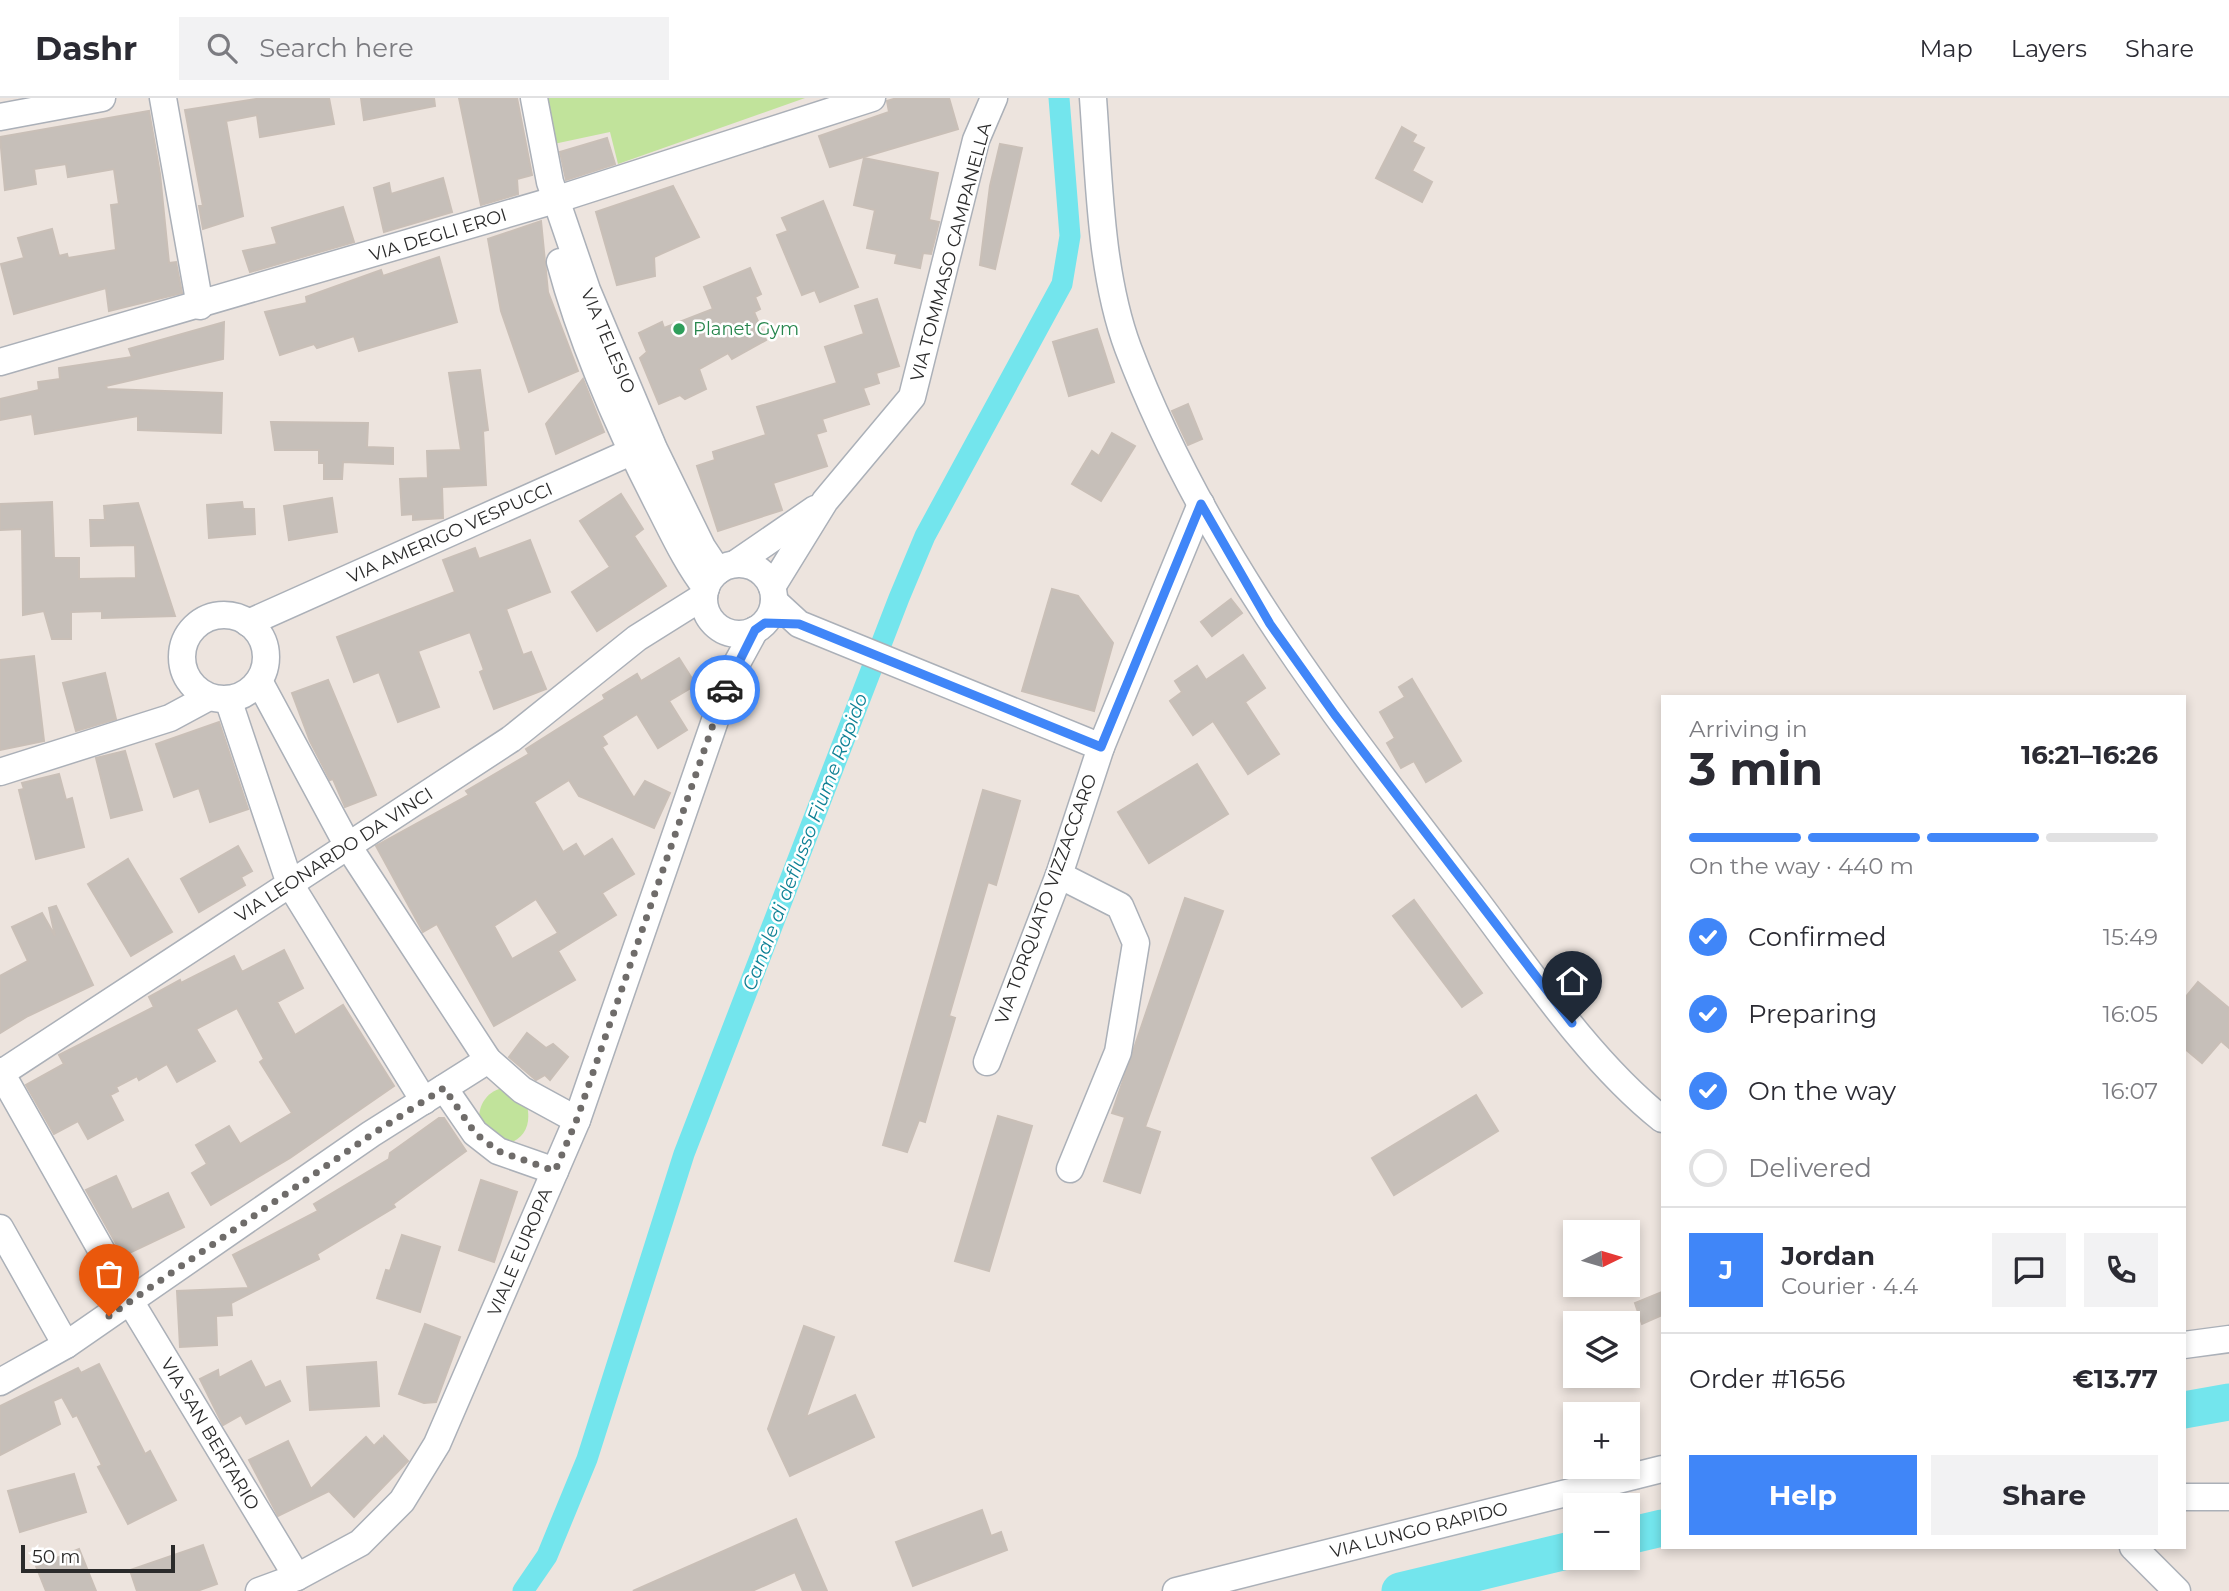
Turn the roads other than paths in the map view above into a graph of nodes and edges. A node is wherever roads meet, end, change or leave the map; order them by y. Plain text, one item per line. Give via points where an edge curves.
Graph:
1 (102, 98) edge
2 (163, 98) edge
3 (534, 98) edge
4 (872, 98) edge
5 (994, 98) edge
6 (1093, 98) edge
7 (0, 117) edge
8 (550, 201) junction
9 (200, 306) junction
10 (0, 362) edge
11 (641, 448) junction
12 (825, 501) junction
13 (1201, 504) junction
14 (716, 580) junction
15 (766, 610) junction
16 (248, 623) junction
17 (657, 624) junction
18 (723, 630) junction
19 (731, 674) junction
20 (258, 681) junction
21 (219, 698) junction
22 (1101, 747) junction
23 (0, 772) edge
24 (348, 846) junction
25 (1059, 875) junction
26 (290, 884) junction
27 (488, 1060) junction
28 (987, 1062) dead end
29 (0, 1073) edge
30 (434, 1094) junction
31 (1661, 1118) edge
32 (577, 1119) junction
33 (1070, 1169) dead end
34 (555, 1171) junction
35 (0, 1228) edge
36 (130, 1301) junction
37 (2229, 1339) edge
38 (66, 1345) junction
39 (2186, 1345) edge
40 (0, 1382) edge
41 (1661, 1469) edge
42 (2186, 1497) edge
43 (2229, 1497) edge
44 (2136, 1549) edge
45 (297, 1577) junction
46 (259, 1591) edge
47 (1175, 1591) edge
48 (2177, 1591) edge

1 - 7 street
2 - 9 street
3 - 8 street, VIA TELESIO
4 - 8 street, VIA DEGLI EROI
5 - 12 street, VIA TOMMASO CAMPANELLA via 976,140 912,397
6 - 13 street via 1110,272 1127,345 1182,472
8 - 9 street, VIA DEGLI EROI
8 - 11 street, VIA TELESIO
9 - 10 street, VIA DEGLI EROI
11 - 14 street, VIA TELESIO via 702,547
11 - 16 street, VIA AMERIGO VESPUCCI
12 - 14 street, VIA TOMMASO CAMPANELLA
12 - 15 street, VIA TOMMASO CAMPANELLA
13 - 22 street, VIA TORQUATO VIZZACCARO
13 - 31 street via 1270,624 1335,715 1602,1062
14 - 15 street via 757,569
14 - 17 street, VIA LEONARDO DA VINCI
14 - 18 street via 705,608
15 - 18 street via 738,634
15 - 19 street, VIALE EUROPA
15 - 22 street
16 - 20 street via 257,632 266,656
16 - 21 street via 236,617 211,617 190,632 184,644 182,657 189,681
17 - 18 street via 697,619
17 - 24 street, VIA LEONARDO DA VINCI via 511,739
18 - 19 street, VIALE EUROPA
19 - 32 street, VIALE EUROPA
20 - 21 street via 250,690
20 - 24 street
21 - 23 street
21 - 26 street
22 - 25 street, VIA TORQUATO VIZZACCARO
24 - 26 street, VIA LEONARDO DA VINCI
24 - 27 street
25 - 28 street, VIA TORQUATO VIZZACCARO
25 - 33 street via 1120,906 1136,943 1118,1052
26 - 29 street, VIA LEONARDO DA VINCI
26 - 30 street
27 - 30 street
27 - 32 street via 522,1090
29 - 36 street, VIA SAN BERTARIO
30 - 34 street via 498,1151
30 - 36 street
32 - 34 street, VIALE EUROPA
34 - 45 street, VIALE EUROPA via 437,1444 402,1501 360,1543
35 - 38 street
36 - 38 street
36 - 45 street, VIA SAN BERTARIO
37 - 39 street
38 - 40 street
41 - 47 street, VIA LUNGO RAPIDO
42 - 43 street
44 - 48 street
45 - 46 street, VIALE EUROPA

